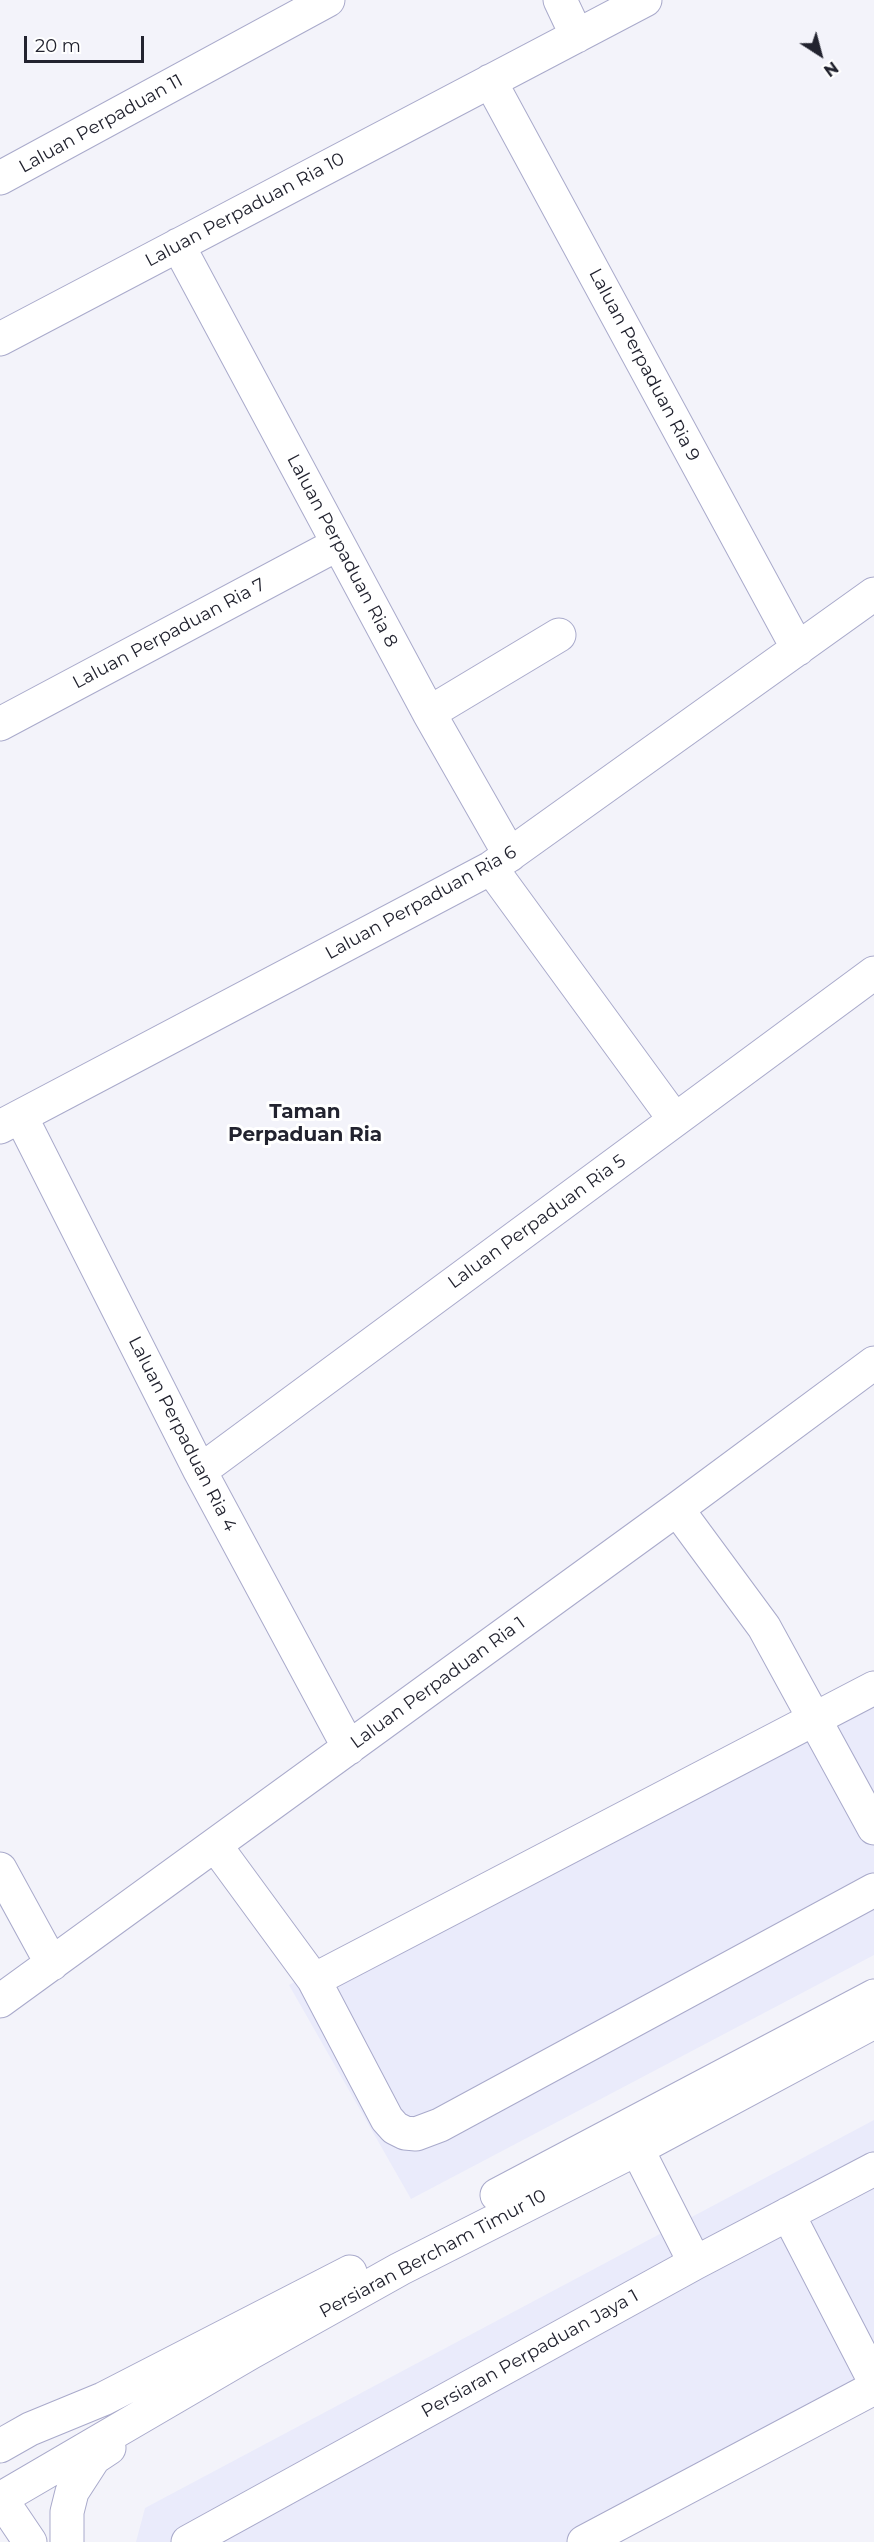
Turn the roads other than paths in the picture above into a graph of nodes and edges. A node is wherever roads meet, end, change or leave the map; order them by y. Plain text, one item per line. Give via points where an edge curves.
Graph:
1 (328, 0) edge
2 (560, 0) edge
3 (645, 0) edge
4 (577, 36) junction
5 (490, 81) junction
6 (0, 178) edge
7 (178, 245) junction
8 (0, 339) edge
9 (338, 544) junction
10 (874, 594) edge
11 (558, 635) dead end
12 (798, 649) junction
13 (429, 713) junction
14 (0, 724) edge
15 (500, 862) junction
16 (874, 973) edge
17 (675, 1120) junction
18 (11, 1122) edge
19 (874, 1363) edge
20 (200, 1471) junction
21 (677, 1509) junction
22 (874, 1688) edge
23 (816, 1720) junction
24 (349, 1748) junction
25 (874, 1828) edge
26 (215, 1845) junction
27 (0, 1869) edge
28 (874, 1890) edge
29 (52, 1964) junction
30 (314, 1980) junction
31 (874, 1996) edge
32 (0, 2001) edge
33 (874, 2022) edge
34 (631, 2138) junction
35 (874, 2169) edge
36 (788, 2214) junction
37 (695, 2263) junction
38 (250, 2353) junction
39 (874, 2380) edge
40 (874, 2388) edge
41 (103, 2399) junction
42 (0, 2446) edge
43 (0, 2491) edge
44 (30, 2542) edge
45 (67, 2542) edge
46 (189, 2542) edge
47 (584, 2542) edge

1 - 6 street, Laluan Perpaduan 11
2 - 4 street
3 - 4 street, Laluan Perpaduan Ria 10
4 - 5 street, Laluan Perpaduan Ria 10
5 - 7 street, Laluan Perpaduan Ria 10
5 - 12 street, Laluan Perpaduan Ria 9
7 - 8 street, Laluan Perpaduan Ria 10
7 - 9 street, Laluan Perpaduan Ria 8
9 - 13 street, Laluan Perpaduan Ria 8
9 - 14 street, Laluan Perpaduan Ria 7
10 - 12 street, Laluan Perpaduan Ria 6
11 - 13 street
12 - 15 street, Laluan Perpaduan Ria 6
13 - 15 street, Laluan Perpaduan Ria 8
15 - 17 street, Laluan Perpaduan Ria 8
15 - 18 street, Laluan Perpaduan Ria 6
16 - 17 street, Laluan Perpaduan Ria 5
17 - 20 street, Laluan Perpaduan Ria 5
18 - 20 street, Laluan Perpaduan Ria 4
19 - 21 street, Laluan Perpaduan Ria 1
20 - 24 street, Laluan Perpaduan Ria 4
21 - 23 street via 764,1627
21 - 24 street, Laluan Perpaduan Ria 1
22 - 23 street
23 - 25 street
23 - 30 street
24 - 26 street, Laluan Perpaduan Ria 1
26 - 29 street, Laluan Perpaduan Ria 1
26 - 30 street
27 - 29 street
28 - 30 street via 440,2125 416,2134 394,2128 387,2119
29 - 32 street, Laluan Perpaduan Ria 1
31 - 34 street, Persiaran Bercham Timur 10
33 - 34 street, Persiaran Bercham Timur 10
34 - 37 street
34 - 38 street, Persiaran Bercham Timur 10
34 - 41 street, Persiaran Bercham Timur 10
35 - 36 street, Persiaran Perpaduan Jaya 1
36 - 37 street, Persiaran Perpaduan Jaya 1
36 - 39 street
37 - 46 street, Persiaran Perpaduan Jaya 1
38 - 43 street, Persiaran Bercham Timur 10
38 - 45 street via 94,2458 72,2492
40 - 47 street
41 - 42 street, Persiaran Bercham Timur 10 via 30,2429
41 - 43 street
43 - 44 street

